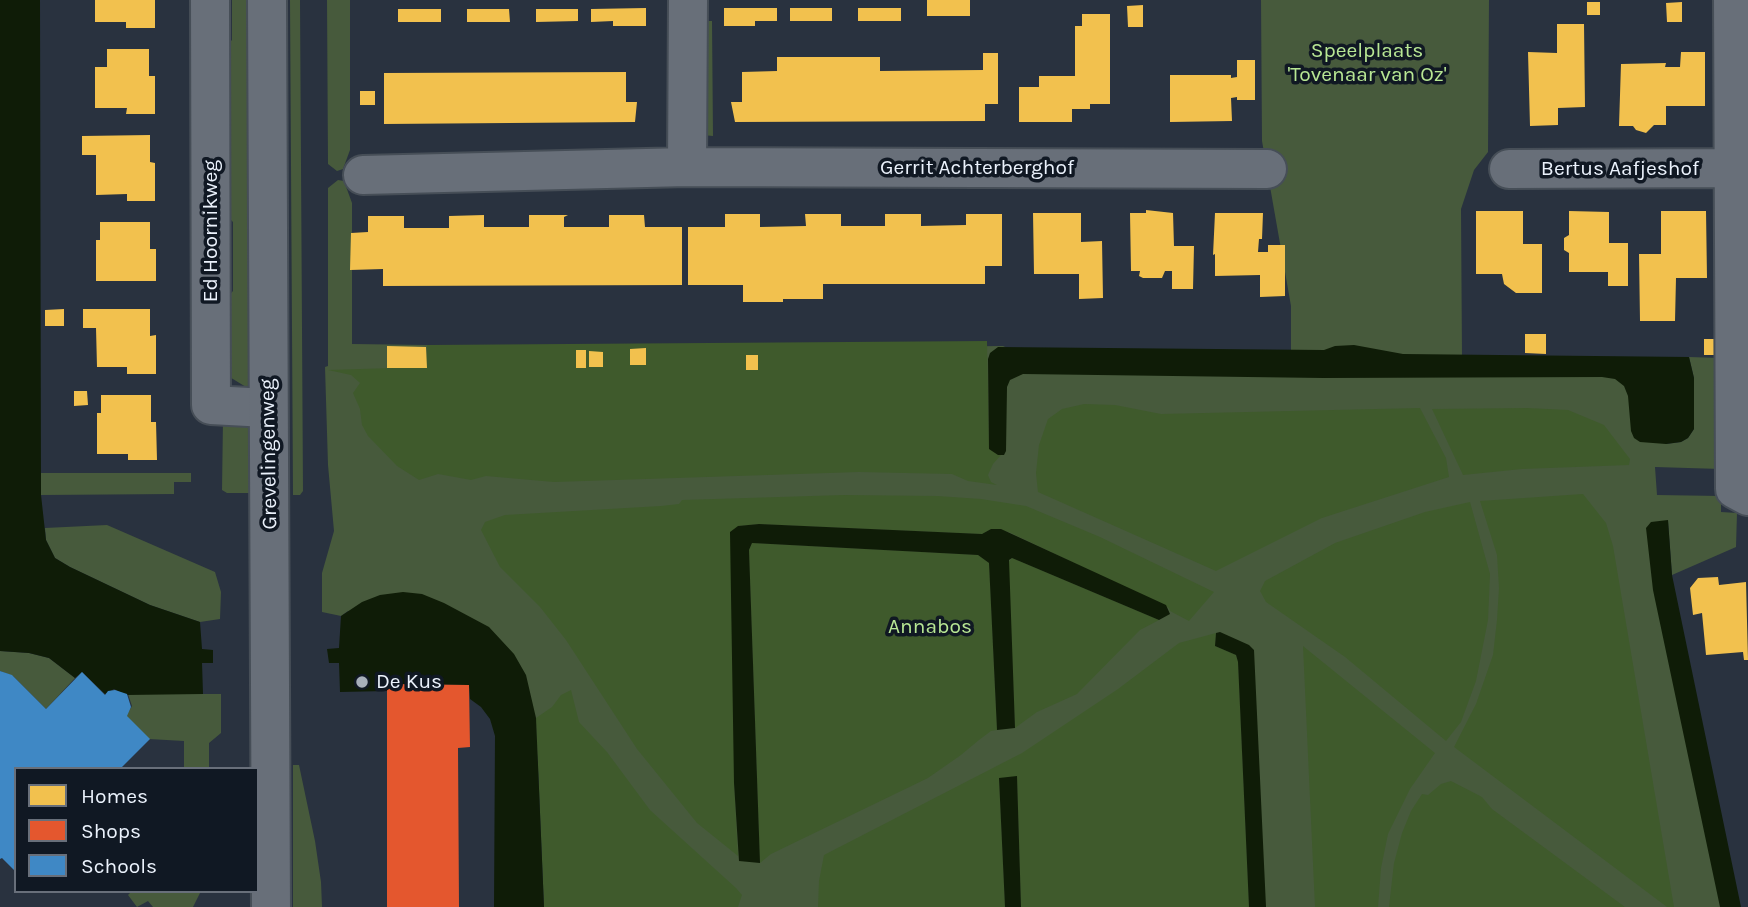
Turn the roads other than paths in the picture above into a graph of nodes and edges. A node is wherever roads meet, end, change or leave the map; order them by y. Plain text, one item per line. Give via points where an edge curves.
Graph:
1 (210, 0) edge
2 (267, 0) edge
3 (688, 0) edge
4 (1733, 0) edge
5 (687, 167) junction
6 (1732, 168) junction
7 (1267, 169) dead end
8 (1509, 169) dead end
9 (363, 175) dead end
10 (268, 408) junction
11 (1748, 496) edge
12 (271, 907) edge

1 - 10 street, Ed Hoornikweg via 211,405
2 - 10 street, Grevelingenweg
3 - 5 street
4 - 6 street
5 - 7 street, Gerrit Achterberghof
5 - 9 street, Gerrit Achterberghof
6 - 8 street, Bertus Aafjeshof
6 - 11 street via 1735,489
10 - 12 street, Grevelingenweg

